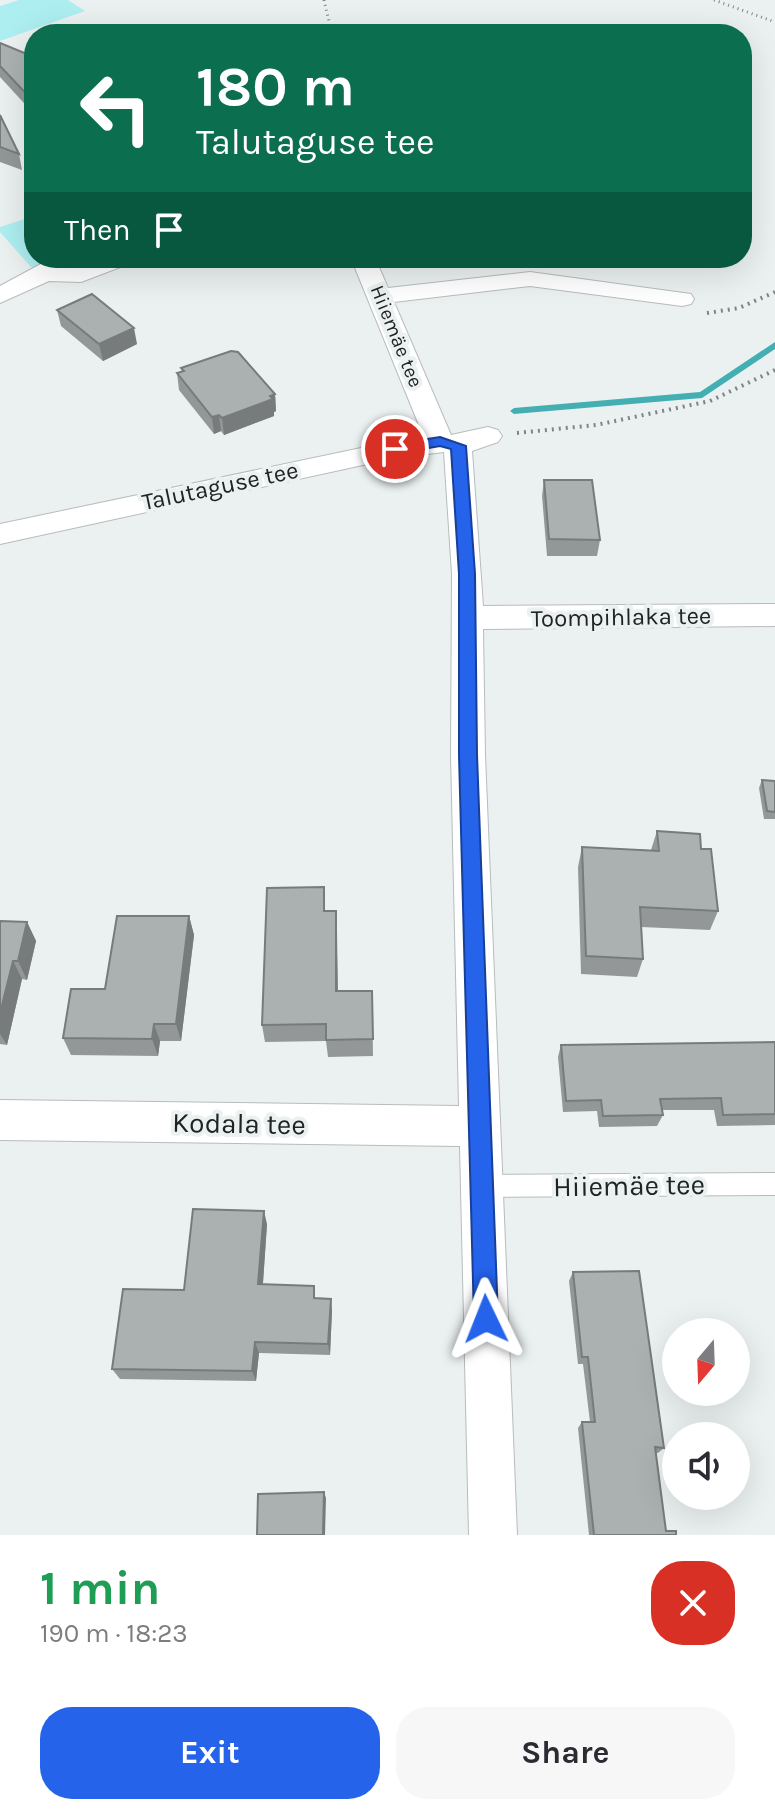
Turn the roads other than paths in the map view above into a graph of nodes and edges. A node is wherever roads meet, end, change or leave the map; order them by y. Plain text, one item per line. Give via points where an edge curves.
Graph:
1 (52, 268) edge
2 (62, 268) edge
3 (98, 268) edge
4 (368, 268) edge
5 (1, 291) edge
6 (381, 296) junction
7 (690, 306) road end
8 (488, 436) road end
9 (449, 444) junction
10 (0, 534) edge
11 (775, 615) edge
12 (467, 618) junction
13 (0, 1120) edge
14 (479, 1126) junction
15 (775, 1184) edge
16 (482, 1186) junction
17 (493, 1535) edge

1 - 5 street
2 - 3 street via 81,275
4 - 6 street, Hiiemäe tee
6 - 7 street via 530,279
6 - 9 street, Hiiemäe tee
8 - 9 street
9 - 10 street, Talutaguse tee
9 - 12 street, Hiiemäe tee
11 - 12 street, Toompihlaka tee
12 - 14 street, Hiiemäe tee
13 - 14 street, Kodala tee
14 - 16 street, Hiiemäe tee
15 - 16 lane, Hiiemäe tee
16 - 17 street, Hiiemäe tee

